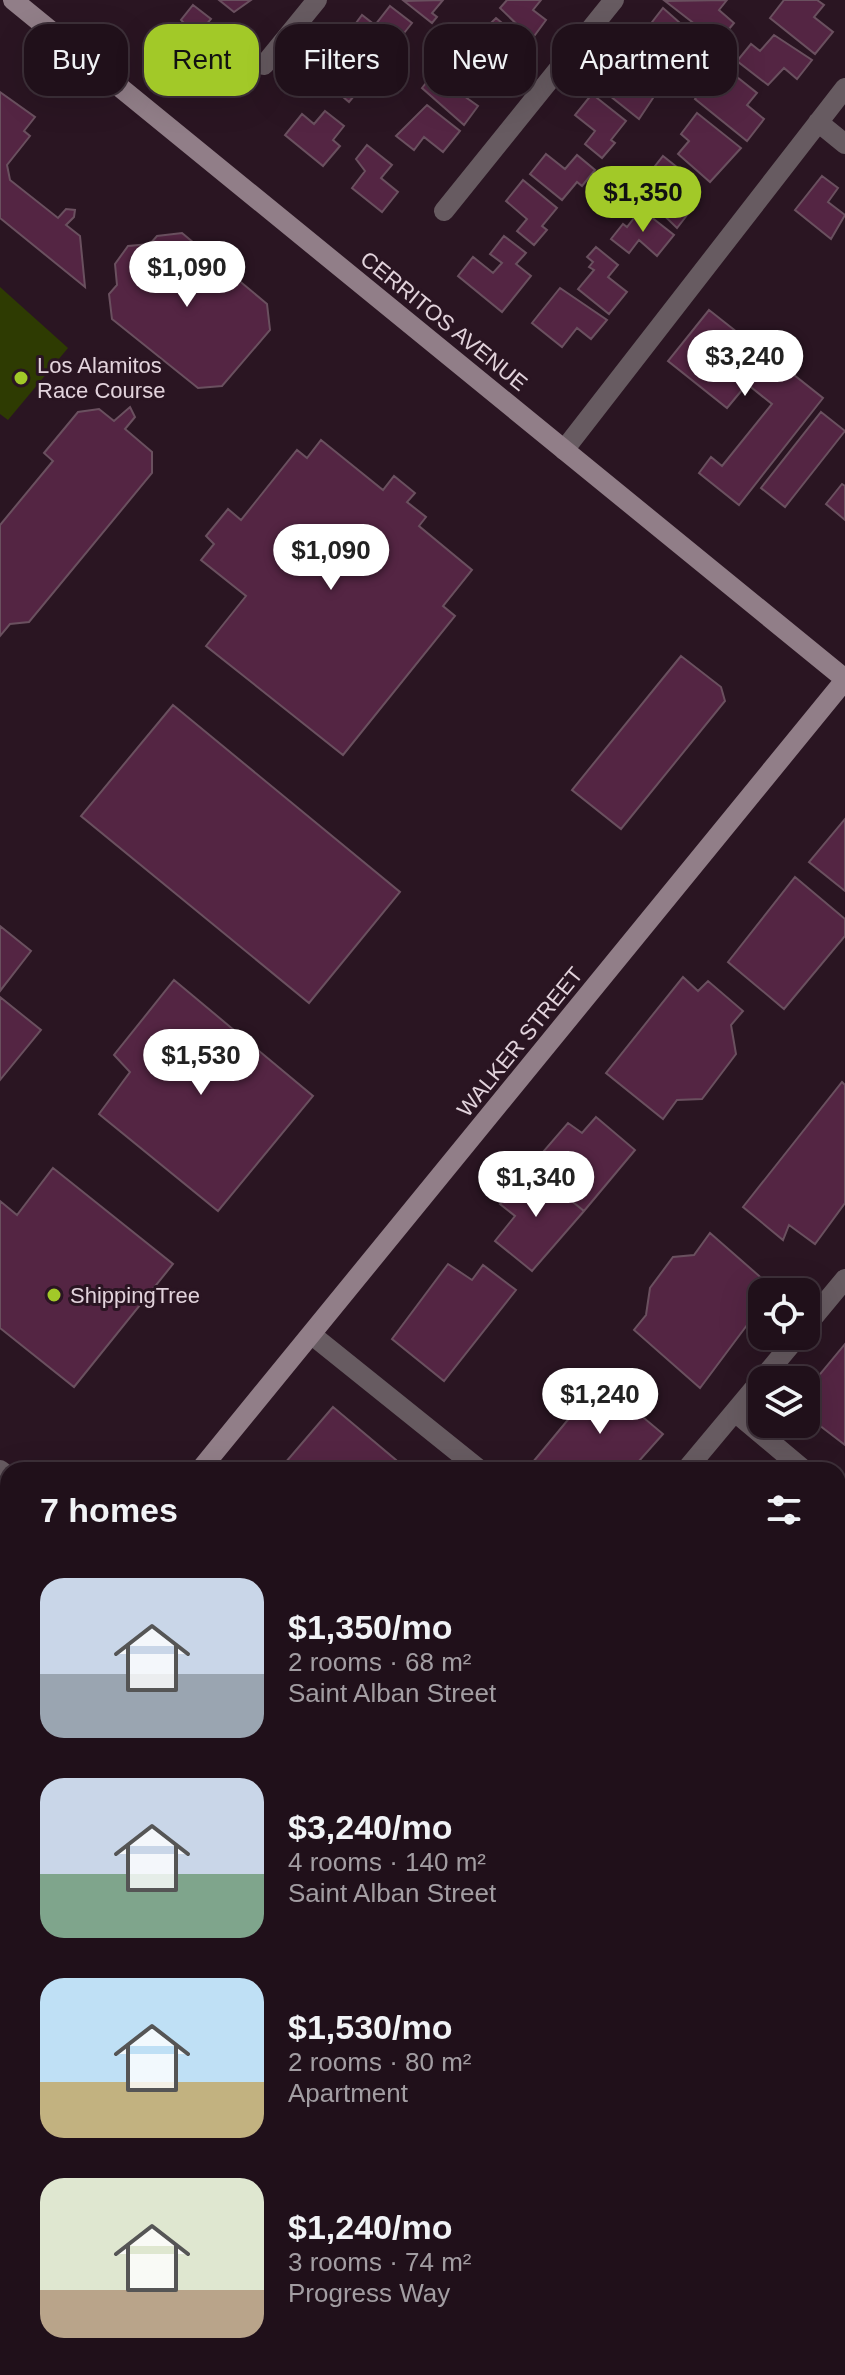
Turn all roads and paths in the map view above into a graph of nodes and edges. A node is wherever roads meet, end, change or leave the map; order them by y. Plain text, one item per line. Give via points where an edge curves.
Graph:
1 (13, 0) edge
2 (317, 0) edge
3 (614, 0) edge
4 (264, 65) dead end
5 (845, 88) edge
6 (818, 122) junction
7 (845, 144) edge
8 (444, 211) dead end
9 (564, 450) junction
10 (845, 680) edge
11 (845, 1279) edge
12 (820, 1309) edge
13 (312, 1335) junction
14 (786, 1350) edge
15 (735, 1412) junction
16 (207, 1462) edge
17 (470, 1462) edge
18 (693, 1462) edge
19 (794, 1462) edge

1 - 9 main road, CERRITOS AVENUE
2 - 4 street
3 - 8 street
5 - 6 street
6 - 7 street
6 - 9 street
9 - 10 main road, CERRITOS AVENUE
10 - 13 main road, WALKER STREET
11 - 12 street
13 - 16 main road, WALKER STREET
13 - 17 street
14 - 15 street
15 - 18 street
15 - 19 street

